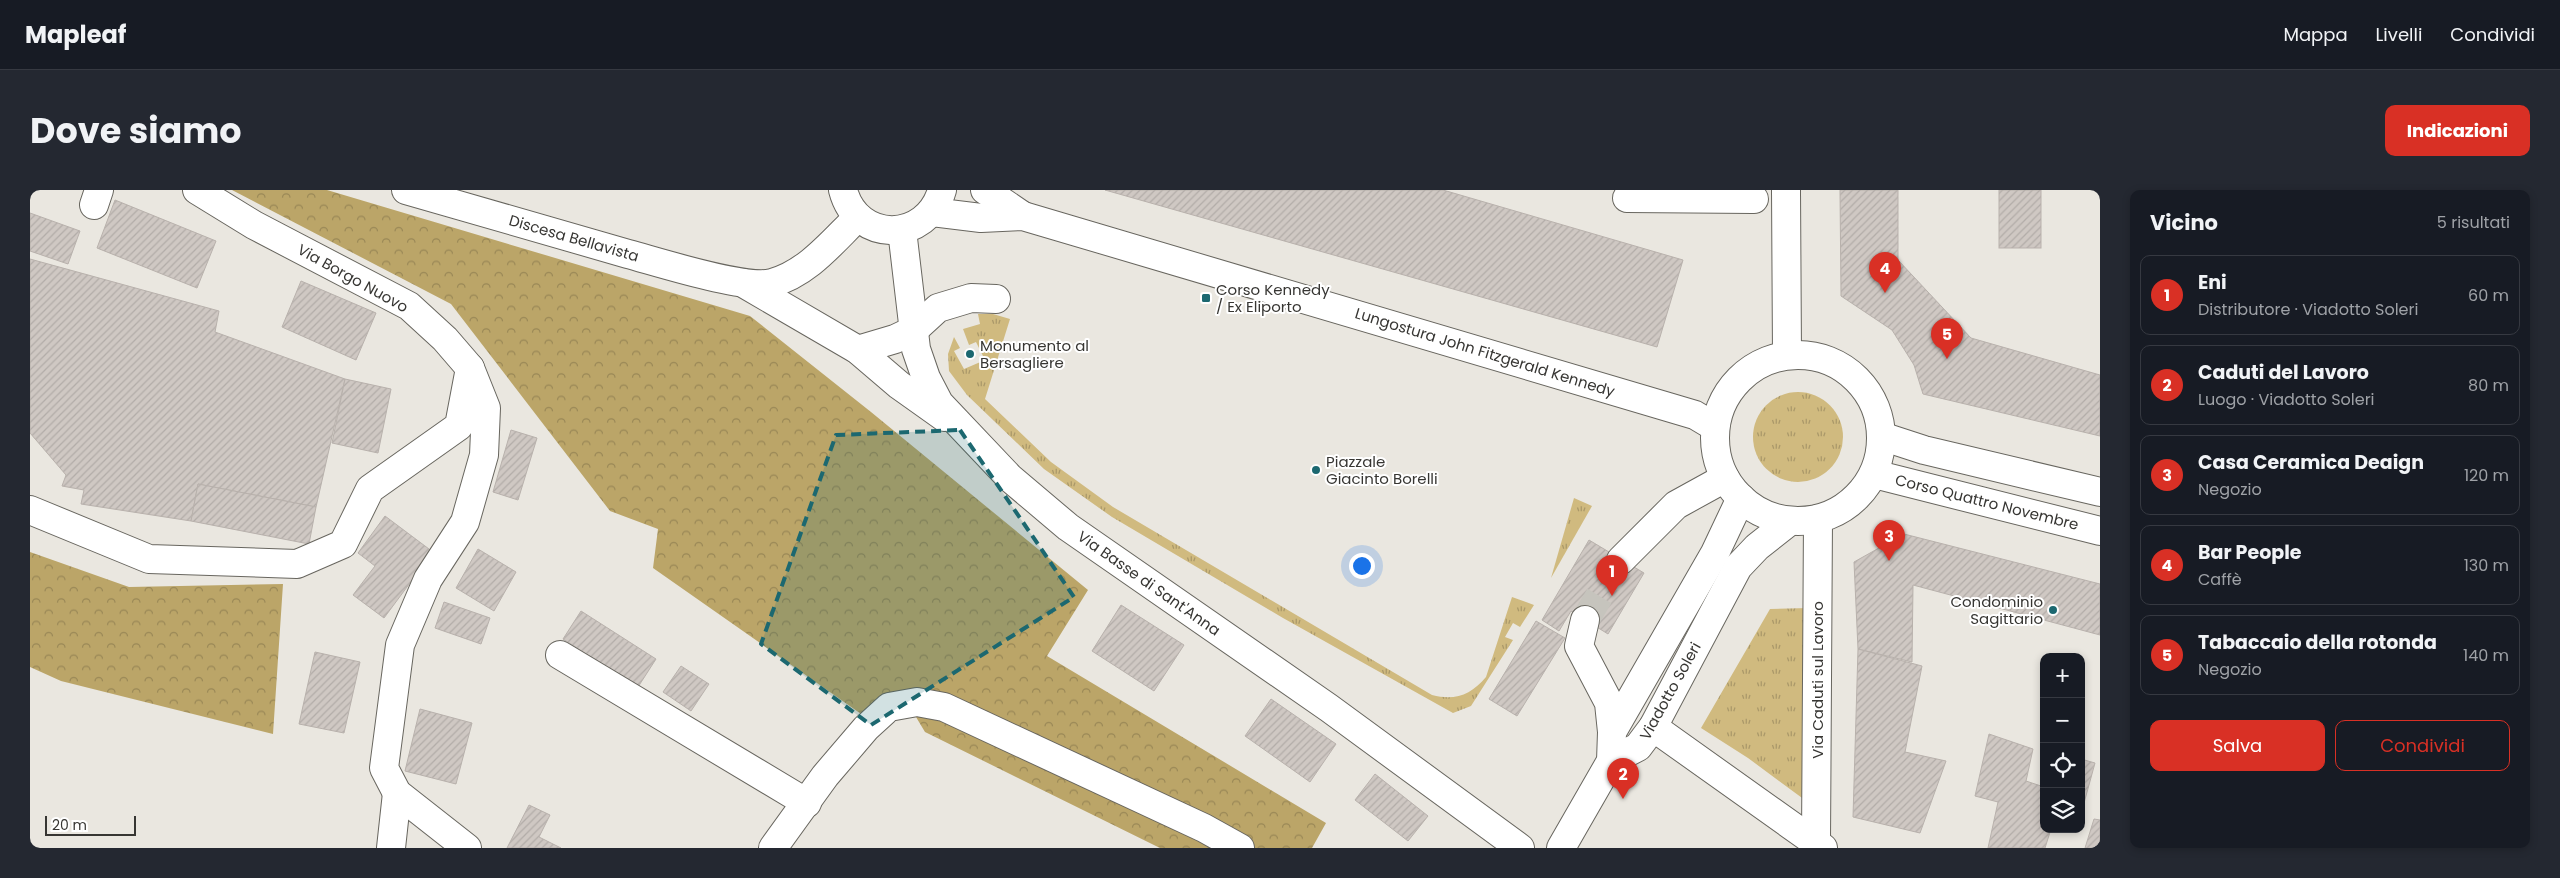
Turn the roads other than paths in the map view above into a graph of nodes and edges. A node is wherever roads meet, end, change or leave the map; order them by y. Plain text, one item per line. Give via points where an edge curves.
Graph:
1 (197, 190) edge
2 (406, 190) edge
3 (842, 190) edge
4 (985, 190) edge
5 (1786, 190) edge
6 (1627, 198) dead end
7 (1754, 199) dead end
8 (937, 201) edge
9 (1023, 216) junction
10 (858, 217) junction
11 (902, 230) junction
12 (742, 282) junction
13 (996, 299) dead end
14 (914, 330) junction
15 (858, 350) junction
16 (1787, 355) junction
17 (470, 368) junction
18 (1715, 427) junction
19 (960, 428) junction
20 (1881, 436) junction
21 (1874, 474) junction
22 (1733, 488) junction
23 (2100, 492) edge
24 (30, 510) edge
25 (1818, 519) junction
26 (1790, 521) junction
27 (2100, 531) edge
28 (1621, 560) tunnel mouth
29 (1585, 620) tunnel mouth
30 (560, 655) dead end
31 (1650, 668) junction
32 (1653, 726) junction
33 (1612, 732) junction
34 (1610, 761) junction
35 (397, 793) junction
36 (807, 803) junction
37 (1820, 844) edge
38 (391, 848) edge
39 (467, 848) edge
40 (773, 848) edge
41 (1240, 848) edge
42 (1520, 848) edge
43 (1561, 848) edge

1 - 17 street, Via Borgo Nuovo via 254,225 409,306 445,339
2 - 12 street, Discesa Bellavista via 682,269
3 - 10 street
4 - 9 street, Lungostura John Fitzgerald Kennedy
5 - 16 street
6 - 7 street
8 - 9 street, Lungostura John Fitzgerald Kennedy via 981,218
8 - 11 street via 923,220
9 - 18 street, Lungostura John Fitzgerald Kennedy via 1668,406
10 - 11 street via 878,228
10 - 12 street, Discesa Bellavista via 807,266 789,277 770,284
11 - 14 street, Via Basse di Sant'Anna
12 - 15 street, Discesa Bellavista
13 - 14 street via 971,298 938,308
14 - 15 street
14 - 19 street, Via Basse di Sant'Anna via 916,349 926,378 939,403
15 - 19 street, Discesa Bellavista via 899,385
16 - 18 street via 1761,363 1738,379 1723,401
16 - 20 street via 1810,355 1832,362 1852,374 1868,392 1878,413
17 - 24 street via 459,426 370,489 343,544 297,564 150,559
17 - 35 street, Via Borgo Nuovo via 486,408 484,455 465,522 428,579 400,645 384,768
18 - 22 street via 1716,453
19 - 42 street, Via Basse di Sant'Anna via 1010,478 1068,527 1329,708
20 - 21 street
20 - 23 street via 1924,450
21 - 25 street via 1860,494 1840,510
21 - 27 street, Corso Quattro Novembre
22 - 26 street via 1763,513
22 - 28 street via 1676,505
22 - 31 street, Viadotto Soleri via 1716,553
25 - 26 street
25 - 37 street, Via Caduti sul Lavoro
26 - 32 street, Viadotto Soleri via 1738,567
29 - 33 street via 1579,646 1609,703
30 - 36 street
31 - 32 street
31 - 33 street, Viadotto Soleri
32 - 34 street, Viadotto Soleri via 1638,747
32 - 37 street
33 - 34 street, Viadotto Soleri
34 - 43 street
35 - 38 street
35 - 39 street, Via Borgo Nuovo
36 - 40 street
36 - 41 street via 825,776 866,728 889,707 917,702 944,707 1204,828

